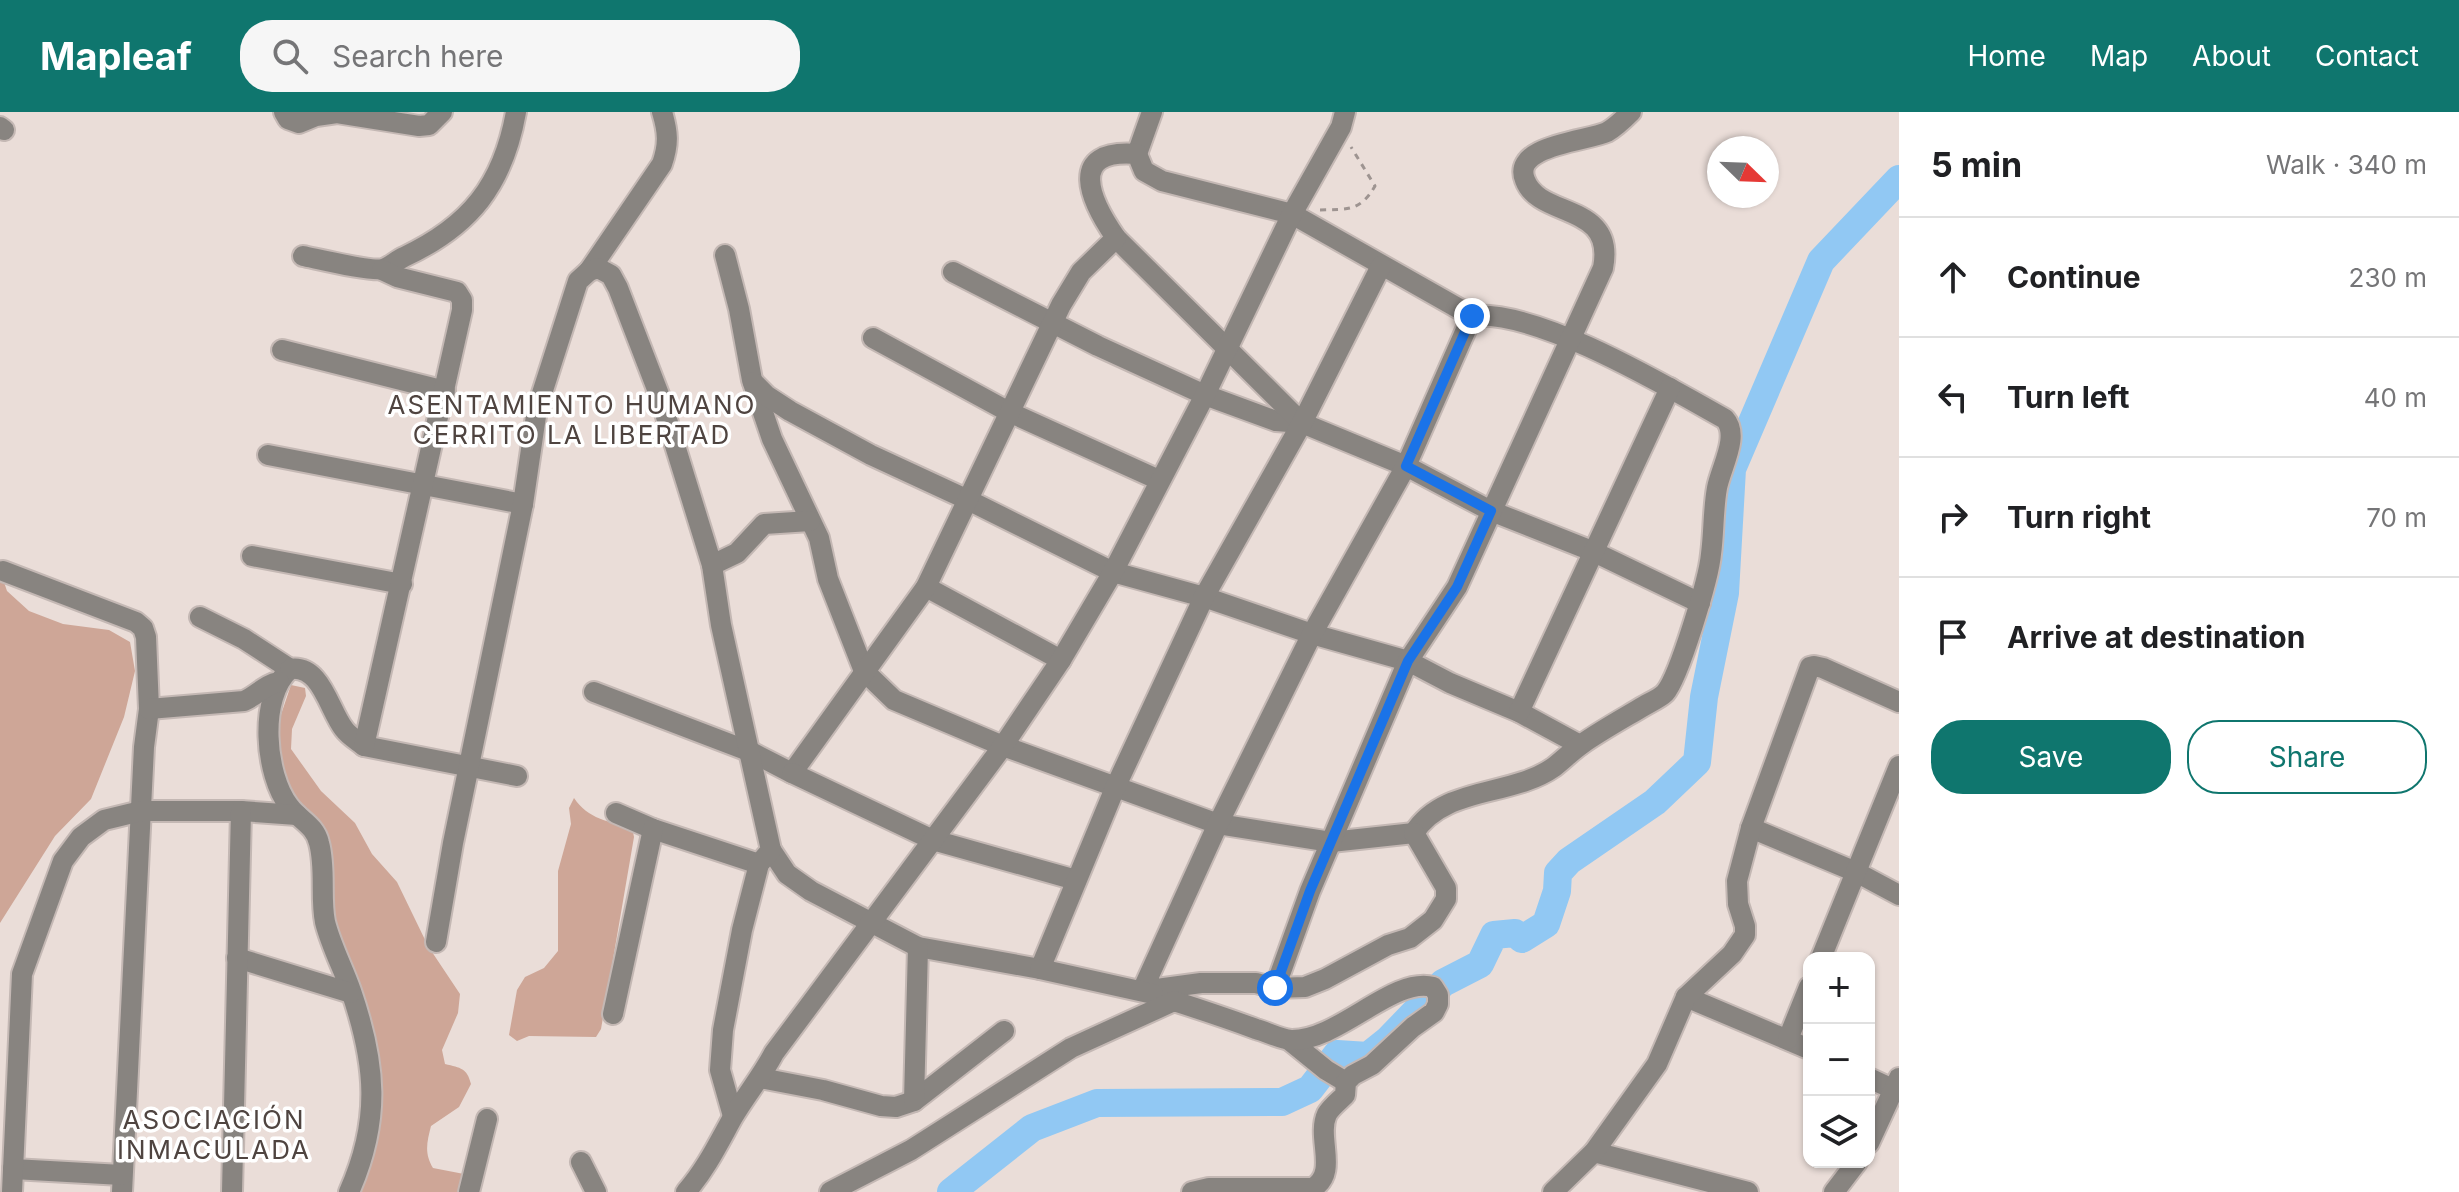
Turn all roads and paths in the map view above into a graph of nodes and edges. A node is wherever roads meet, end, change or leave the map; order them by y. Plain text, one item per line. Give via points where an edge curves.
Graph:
1 (284, 112) edge
2 (442, 112) edge
3 (516, 112) edge
4 (662, 112) edge
5 (1152, 112) edge
6 (1631, 112) edge
7 (1343, 120) edge
8 (1137, 154) junction
9 (1292, 214) junction
10 (1116, 238) junction
11 (725, 255) dead end
12 (303, 256) dead end
13 (1381, 266) junction
14 (382, 270) junction
15 (589, 271) junction
16 (953, 272) dead end
17 (1472, 316) junction
18 (1054, 322) junction
19 (873, 338) dead end
20 (1573, 340) junction
21 (1226, 348) junction
22 (282, 350) dead end
23 (752, 380) junction
24 (1670, 388) junction
25 (445, 391) junction
26 (1205, 395) junction
27 (1009, 412) junction
28 (1302, 423) junction
29 (268, 455) dead end
30 (1406, 466) junction
31 (1159, 480) junction
32 (424, 487) junction
33 (966, 499) junction
34 (523, 504) junction
35 (1491, 511) junction
36 (810, 521) junction
37 (1592, 551) junction
38 (252, 556) dead end
39 (712, 565) junction
40 (3, 571) dead end
41 (1113, 572) junction
42 (402, 584) junction
43 (926, 587) junction
44 (1204, 597) junction
45 (1700, 603) junction
46 (200, 617) dead end
47 (1312, 634) junction
48 (1061, 660) junction
49 (1408, 661) junction
50 (864, 671) junction
51 (285, 676) junction
52 (594, 692) dead end
53 (1899, 702) edge
54 (149, 709) junction
55 (1519, 712) junction
56 (1580, 745) junction
57 (364, 746) junction
58 (1003, 746) junction
59 (751, 752) junction
60 (469, 765) junction
61 (1899, 766) edge
62 (792, 773) junction
63 (517, 776) dead end
64 (1115, 788) junction
65 (141, 811) junction
66 (241, 811) junction
67 (616, 813) dead end
68 (297, 815) junction
69 (1218, 824) junction
70 (1751, 828) junction
71 (653, 829) junction
72 (1414, 833) junction
73 (933, 840) junction
74 (1331, 842) junction
75 (765, 857) junction
76 (1856, 872) junction
77 (1076, 880) junction
78 (1899, 895) edge
79 (871, 923) junction
80 (436, 942) dead end
81 (918, 947) junction
82 (1823, 952) edge
83 (237, 958) junction
84 (1040, 969) junction
85 (1275, 988) junction
86 (1142, 991) junction
87 (351, 993) junction
88 (1686, 997) junction
89 (1174, 1001) junction
90 (1803, 1002) edge
91 (613, 1014) dead end
92 (1004, 1031) dead end
93 (1788, 1039) junction
94 (1289, 1040) junction
95 (1803, 1046) edge
96 (761, 1078) junction
97 (1875, 1080) edge
98 (1346, 1082) junction
99 (1897, 1087) edge
100 (914, 1101) junction
101 (733, 1116) junction
102 (487, 1119) dead end
103 (1875, 1131) edge
104 (1594, 1152) junction
105 (581, 1162) dead end
106 (1852, 1168) edge
107 (13, 1169) junction
108 (122, 1184) edge
109 (12, 1192) edge
110 (232, 1192) edge
111 (349, 1192) edge
112 (469, 1192) edge
113 (596, 1192) edge
114 (686, 1192) edge
115 (830, 1192) edge
116 (1192, 1192) edge
117 (1553, 1192) edge
118 (1748, 1192) edge
119 (1834, 1192) edge

1 - 2 street via 299,123 337,113 409,126 429,125
3 - 14 street via 500,166 482,199 442,238
4 - 15 street via 668,134 662,164
5 - 8 street
6 - 20 street via 1606,132 1532,154 1523,174 1535,193 1601,233 1603,268
7 - 9 street
7 - 9 path via 1375,186 1367,200 1353,208
8 - 9 street via 1144,171 1162,181
8 - 10 street via 1105,157 1089,175 1094,203
9 - 13 street
9 - 21 street
10 - 18 street via 1081,272
10 - 21 street
11 - 23 street
12 - 14 street
13 - 17 street
13 - 28 street
14 - 25 street via 457,292 462,300
15 - 34 street via 578,281 537,409
15 - 39 street via 598,268 611,275 618,288 660,397
16 - 18 street
17 - 20 street via 1490,314
17 - 30 street
18 - 26 street
18 - 27 street
19 - 27 street
20 - 24 street
20 - 35 street
21 - 26 street
21 - 28 street
22 - 25 street
23 - 33 street via 790,411
23 - 36 street
24 - 37 street
24 - 45 street via 1731,426
25 - 32 street
26 - 28 street via 1276,421
26 - 31 street
27 - 31 street
27 - 33 street
28 - 30 street
28 - 44 street
29 - 32 street
30 - 35 street
30 - 47 street
31 - 41 street
32 - 34 street
32 - 42 street
33 - 41 street
33 - 43 street
34 - 60 street
35 - 37 street
35 - 49 street via 1457,587
36 - 39 street via 764,524 737,553
36 - 50 street
37 - 45 street
37 - 55 street
38 - 42 street
39 - 59 street
40 - 54 street via 143,628
41 - 44 street
41 - 48 street
42 - 57 street
43 - 48 street
43 - 50 street
44 - 47 street
44 - 64 street
45 - 56 street via 1665,694
46 - 51 street via 244,639
47 - 49 street
47 - 69 street
48 - 58 street
49 - 55 street
49 - 74 street
50 - 58 street via 894,700
50 - 62 street
51 - 54 street via 244,701
51 - 57 street via 298,668 314,676 345,730
51 - 68 street via 272,702 269,740 279,790
52 - 59 street
53 - 70 street via 1810,667
54 - 65 street
55 - 56 street
56 - 72 street via 1521,784 1483,791 1433,812
57 - 60 street
58 - 64 street
58 - 73 street
59 - 62 street
59 - 75 street
60 - 63 street
60 - 80 street
61 - 76 street
62 - 73 street
64 - 69 street
64 - 77 street
65 - 66 street
65 - 107 street via 104,820 81,837 50,892 22,974
65 - 108 street
66 - 68 street
66 - 83 street
67 - 71 street
68 - 87 street via 315,830 319,843 325,920
69 - 74 street
69 - 86 street
70 - 76 street
70 - 88 street via 1737,881 1745,935
71 - 75 street
71 - 91 street
72 - 74 street
72 - 85 street via 1446,888 1446,899 1433,920 1410,938 1325,979 1305,987
73 - 77 street
73 - 79 street
74 - 85 street
75 - 79 street via 811,891
75 - 101 street via 742,930 723,1030 720,1070
76 - 78 street
76 - 82 street
77 - 84 street
79 - 81 street
79 - 96 street
81 - 84 street
81 - 100 street
83 - 87 street
83 - 110 street
84 - 86 street
85 - 86 street via 1201,983
86 - 89 street
87 - 111 street via 374,1088 370,1131
88 - 93 street
88 - 104 street via 1657,1064
89 - 94 street
89 - 115 street via 1071,1048 911,1150
90 - 93 street
92 - 100 street
93 - 95 street
94 - 98 street
94 - 98 street via 1318,1036 1398,993 1425,985 1435,991 1434,1012
96 - 100 street via 881,1106
96 - 101 street
97 - 99 street
98 - 116 street via 1345,1095 1326,1117 1322,1182 1313,1188
99 - 103 street
101 - 114 street
102 - 112 street
104 - 117 street
104 - 118 street
105 - 113 street
106 - 119 street
107 - 108 street
107 - 109 street

